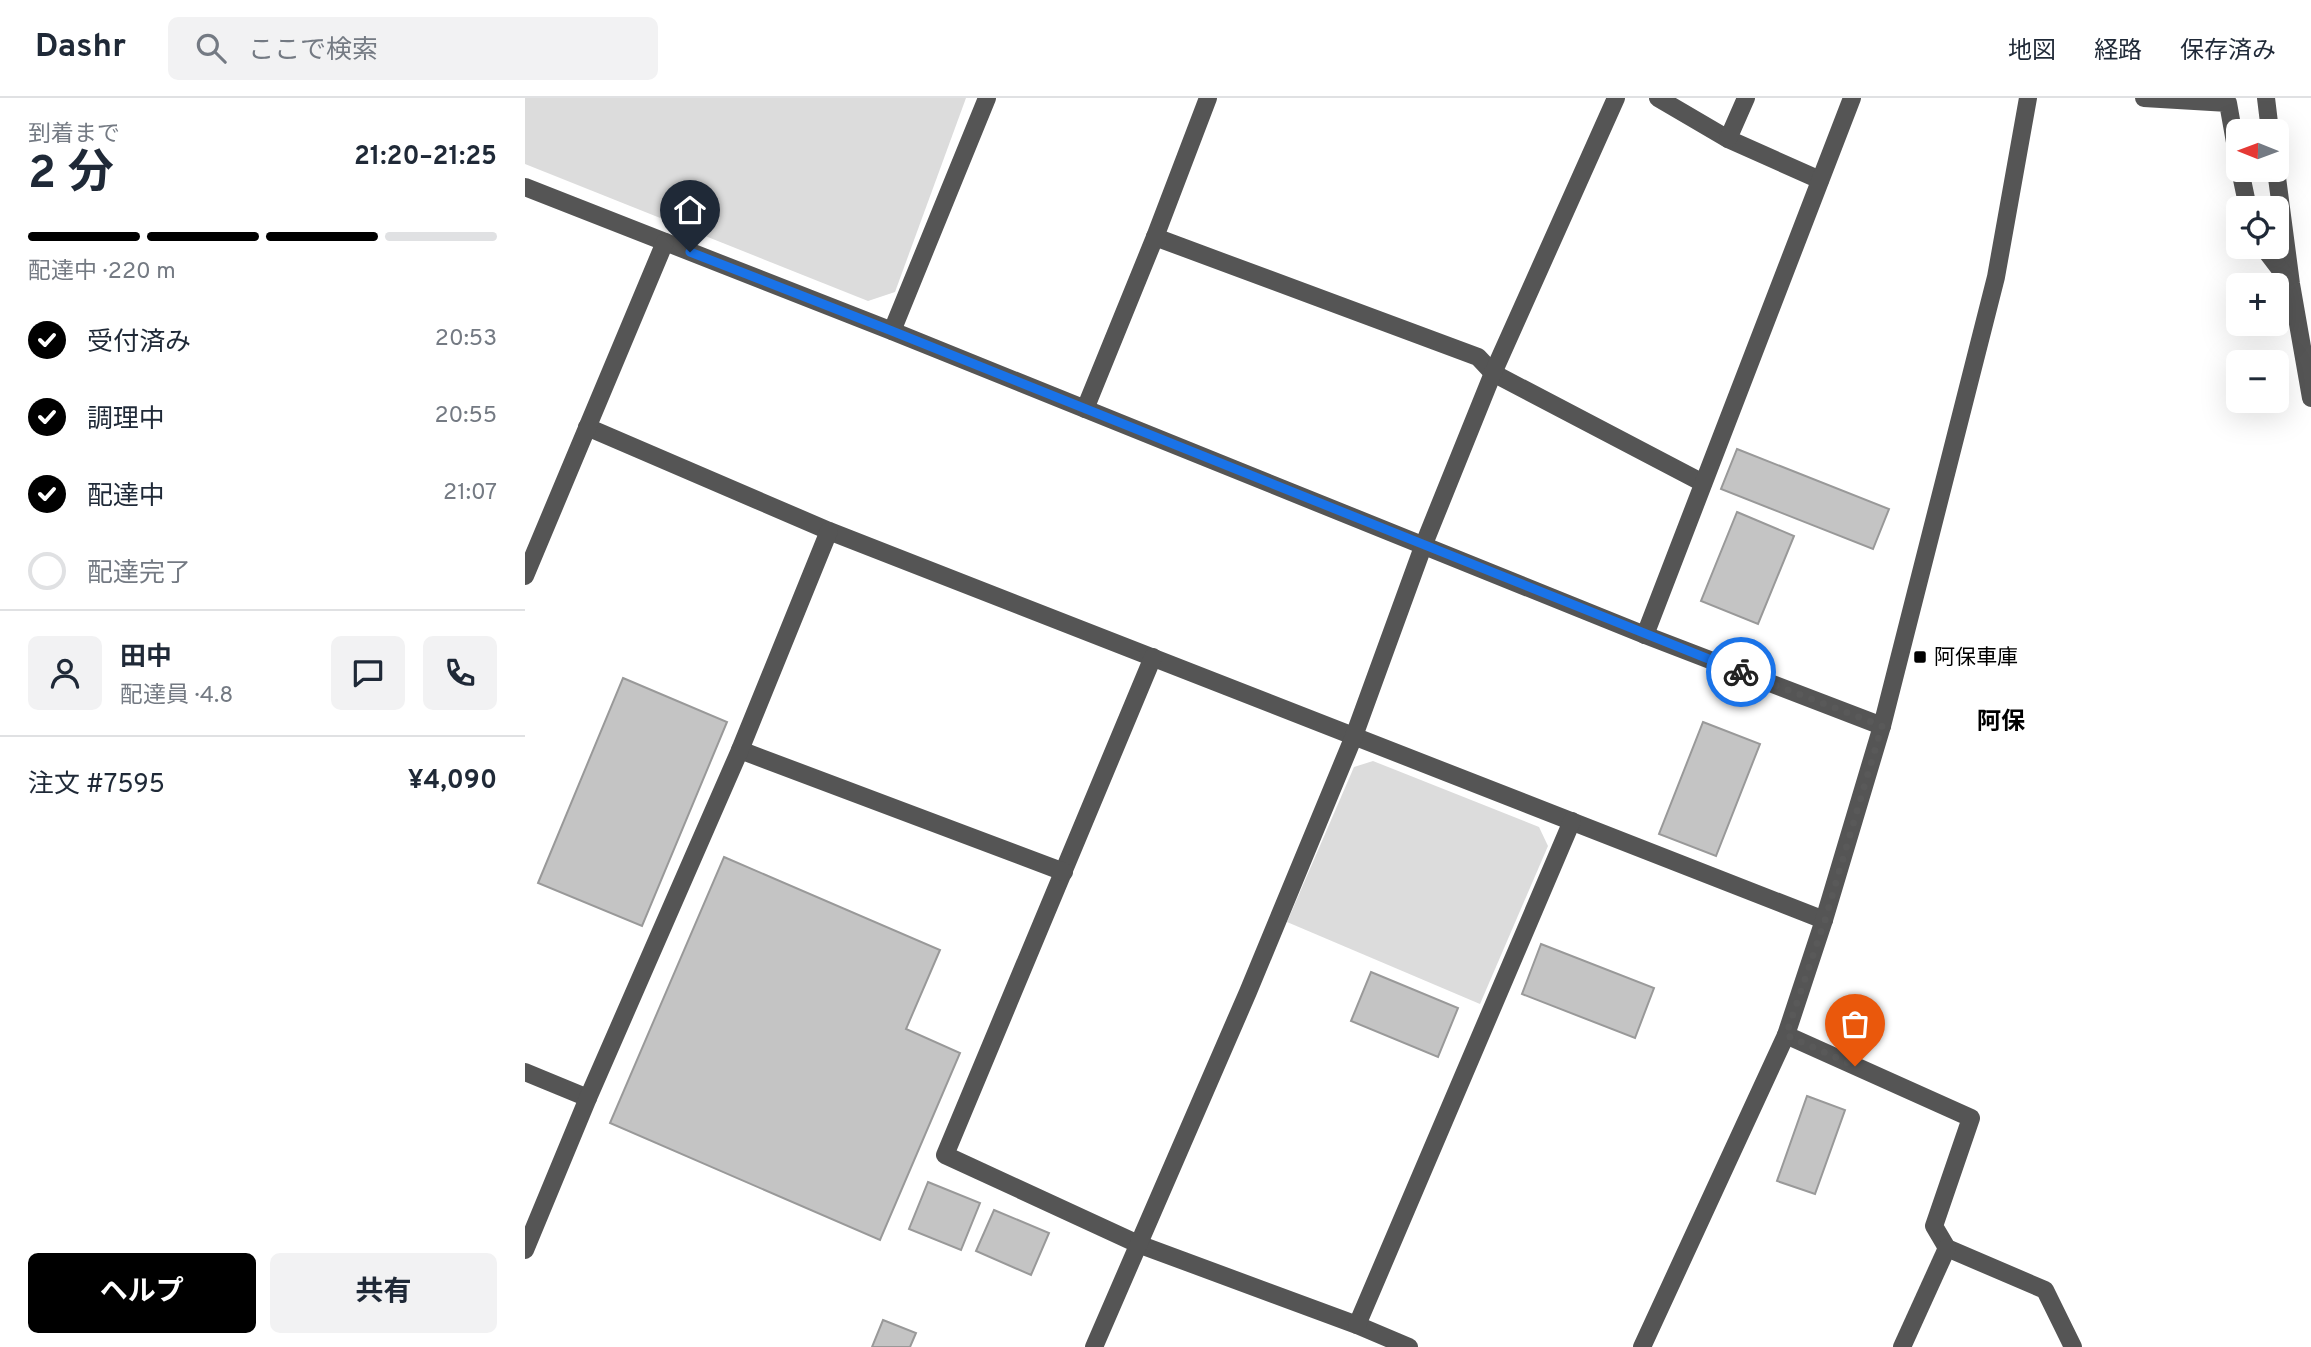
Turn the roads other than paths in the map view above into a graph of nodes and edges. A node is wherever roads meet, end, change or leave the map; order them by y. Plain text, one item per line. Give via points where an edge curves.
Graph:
1 (987, 98) edge
2 (1208, 98) edge
3 (1616, 98) edge
4 (1658, 98) edge
5 (1746, 98) edge
6 (1852, 98) edge
7 (2028, 98) edge
8 (2144, 98) edge
9 (2266, 98) edge
10 (2231, 119) edge
11 (2269, 119) edge
12 (1728, 139) junction
13 (1820, 180) junction
14 (2278, 182) edge
15 (525, 187) edge
16 (1155, 237) junction
17 (665, 242) junction
18 (2272, 259) edge
19 (2291, 284) junction
20 (892, 331) junction
21 (1493, 373) junction
22 (2311, 397) edge
23 (1085, 409) junction
24 (587, 427) junction
25 (1703, 483) junction
26 (829, 531) junction
27 (1424, 544) junction
28 (525, 576) edge
29 (1645, 635) junction
30 (1153, 657) junction
31 (1882, 726) junction
32 (1355, 736) junction
33 (740, 750) junction
34 (1572, 821) junction
35 (1064, 872) junction
36 (1825, 920) junction
37 (1786, 1035) junction
38 (525, 1072) edge
39 (587, 1098) junction
40 (1137, 1244) junction
41 (1947, 1248) junction
42 (525, 1250) edge
43 (1357, 1325) junction
44 (1094, 1347) edge
45 (1409, 1347) edge
46 (1642, 1347) edge
47 (1902, 1347) edge
48 (2073, 1347) edge

1 - 20 street
2 - 16 street
3 - 21 street
4 - 12 street
5 - 12 street
6 - 13 street
7 - 31 street via 1996,277
8 - 10 street via 2228,103
9 - 11 street
12 - 13 street
13 - 25 street
14 - 19 street
15 - 17 street
16 - 21 street via 1478,357
16 - 23 street
17 - 20 street
17 - 24 street
18 - 19 street
19 - 22 street
20 - 23 street
21 - 25 street
21 - 27 street
23 - 27 street
24 - 26 street
24 - 28 street
25 - 29 street
26 - 30 street
26 - 33 street
27 - 29 street
27 - 32 street
29 - 31 street
30 - 32 street
30 - 35 street
31 - 36 street
32 - 34 street
32 - 40 street
33 - 35 street
33 - 39 street
34 - 36 street
34 - 43 street
35 - 40 street via 945,1155
36 - 37 street
37 - 41 street via 1971,1118 1934,1226
37 - 46 street
38 - 39 street
39 - 42 street
40 - 43 street
40 - 44 street
41 - 47 street
41 - 48 street via 2045,1290
43 - 45 street

